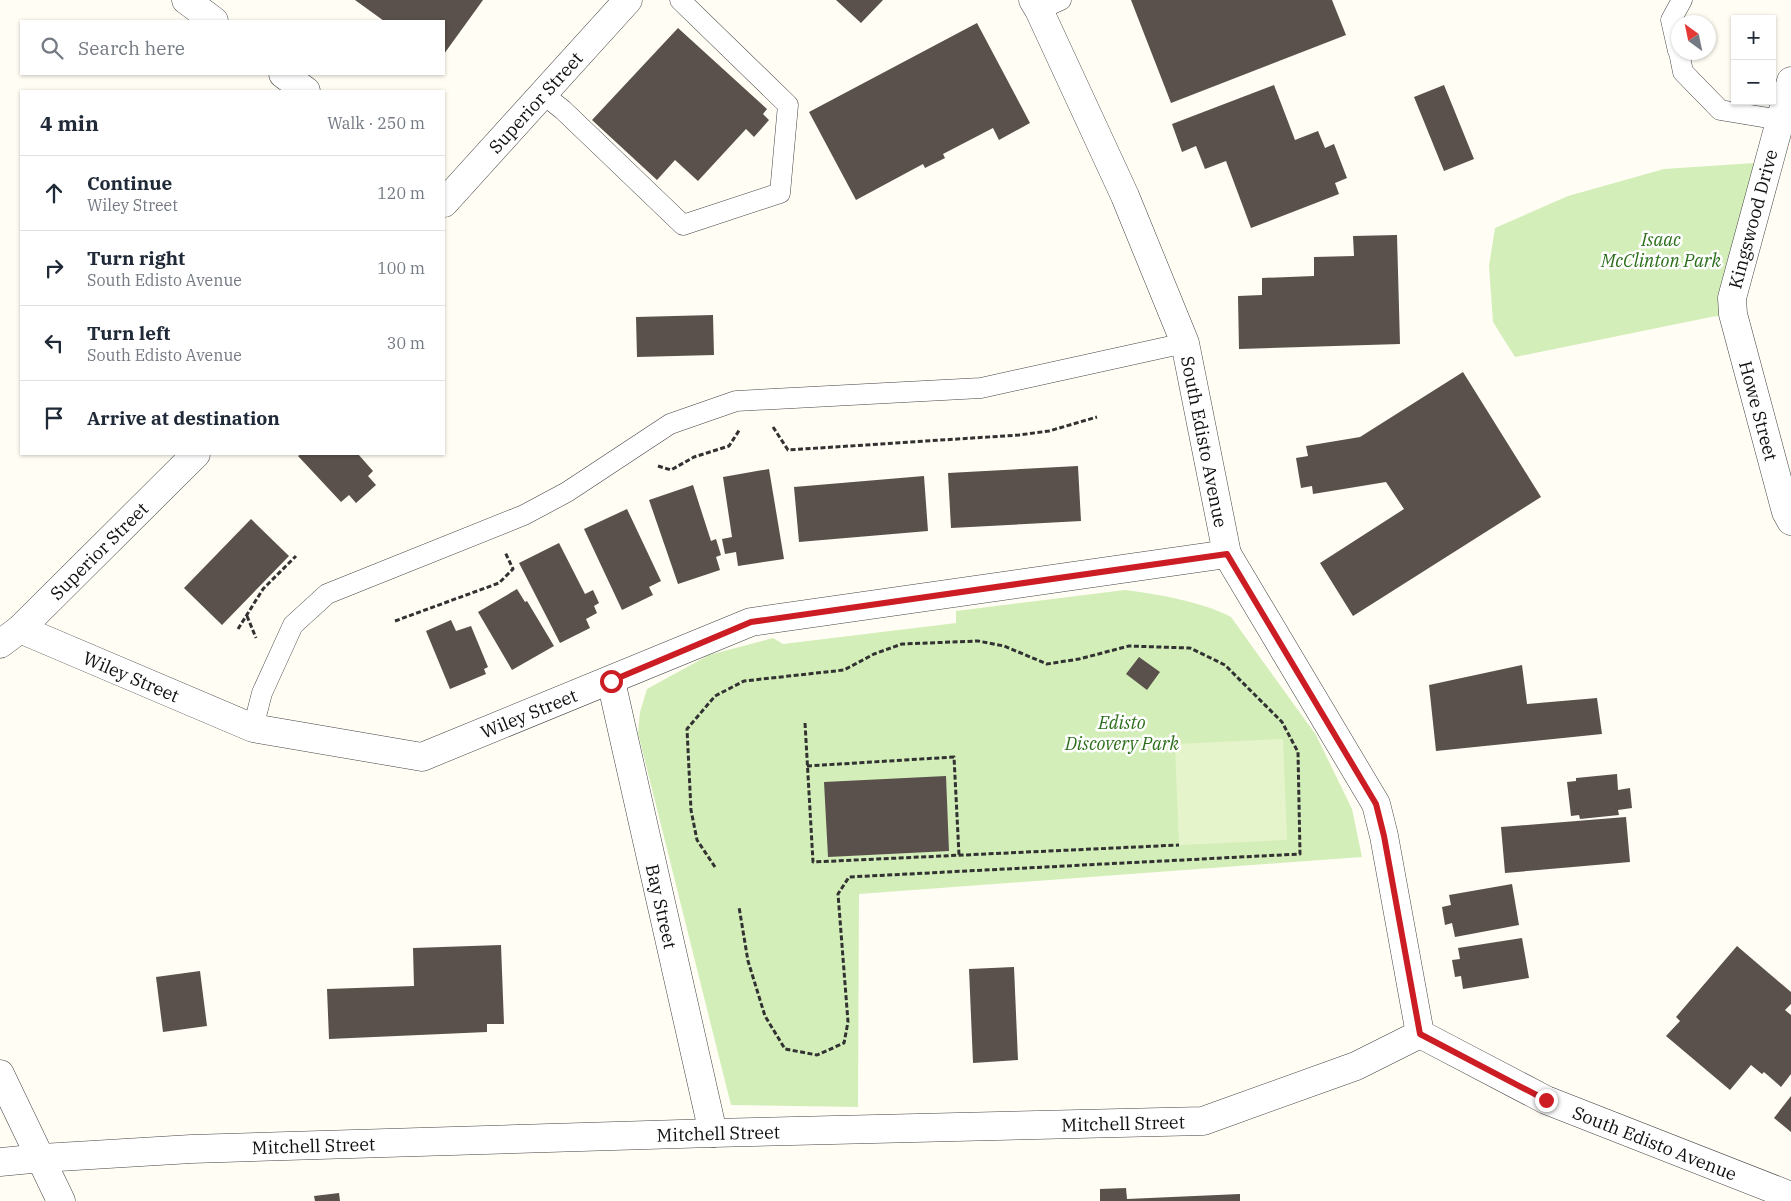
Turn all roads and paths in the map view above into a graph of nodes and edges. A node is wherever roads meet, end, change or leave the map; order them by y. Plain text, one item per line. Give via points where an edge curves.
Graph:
1 (186, 0) edge
2 (628, 0) edge
3 (680, 0) edge
4 (1682, 0) edge
5 (1044, 3) edge
6 (1674, 15) edge
7 (213, 20) edge
8 (1681, 60) edge
9 (284, 75) edge
10 (1791, 81) edge
11 (305, 90) edge
12 (543, 94) junction
13 (1780, 120) junction
14 (445, 199) edge
15 (1732, 298) joint
16 (1185, 343) junction
17 (1097, 416) dead end
18 (742, 425) dead end
19 (772, 426) dead end
20 (195, 455) edge
21 (652, 464) dead end
22 (1789, 515) edge
23 (502, 546) dead end
24 (1227, 554) junction
25 (296, 556) dead end
26 (395, 620) dead end
27 (238, 629) dead end
28 (10, 636) edge
29 (611, 681) junction
30 (805, 723) dead end
31 (253, 728) junction
32 (807, 766) junction
33 (1179, 844) dead end
34 (959, 855) junction
35 (715, 868) dead end
36 (739, 907) dead end
37 (1420, 1034) junction
38 (0, 1074) edge
39 (713, 1133) junction
40 (42, 1158) junction
41 (0, 1162) edge
42 (1791, 1196) edge
43 (61, 1201) edge

1 - 7 street
2 - 12 street, Superior Street
3 - 12 lane via 788,105 780,193 683,225
4 - 6 lane
5 - 16 street, South Edisto Avenue
8 - 13 lane via 1684,72 1720,110
9 - 11 street
10 - 13 street, Kingswood Drive
12 - 14 street, Superior Street
13 - 15 street, Kingswood Drive
15 - 22 street, Howe Street via 1733,314
16 - 24 street, South Edisto Avenue
16 - 31 lane via 980,388 736,401 670,424 567,492 524,515 328,594 292,625 262,693
17 - 19 path via 1049,431 1019,435 788,450
18 - 21 path via 729,446 694,457 671,470
20 - 28 street, Superior Street
23 - 26 path via 513,569 498,583
24 - 29 street, Wiley Street via 751,622
24 - 37 street, South Edisto Avenue via 1376,804
25 - 27 path via 263,588
28 - 31 street, Wiley Street
29 - 31 street, Wiley Street via 422,757
29 - 39 street, Bay Street
30 - 32 path
32 - 34 path via 813,862
32 - 34 path via 954,757
33 - 34 path
35 - 36 path via 697,840 691,810 687,729 715,696 744,681 844,670 902,644 978,641 1004,646 1047,664 1129,646 1190,648 1225,664 1282,722 1298,752 1300,854 849,877 838,894 848,1022 844,1043 817,1055 785,1049 765,1016 748,961
37 - 39 street, Mitchell Street via 1356,1066 1203,1120
37 - 42 street, South Edisto Avenue via 1546,1100
38 - 40 street
39 - 40 street, Mitchell Street via 191,1149
40 - 41 street, Mitchell Street
40 - 43 street

